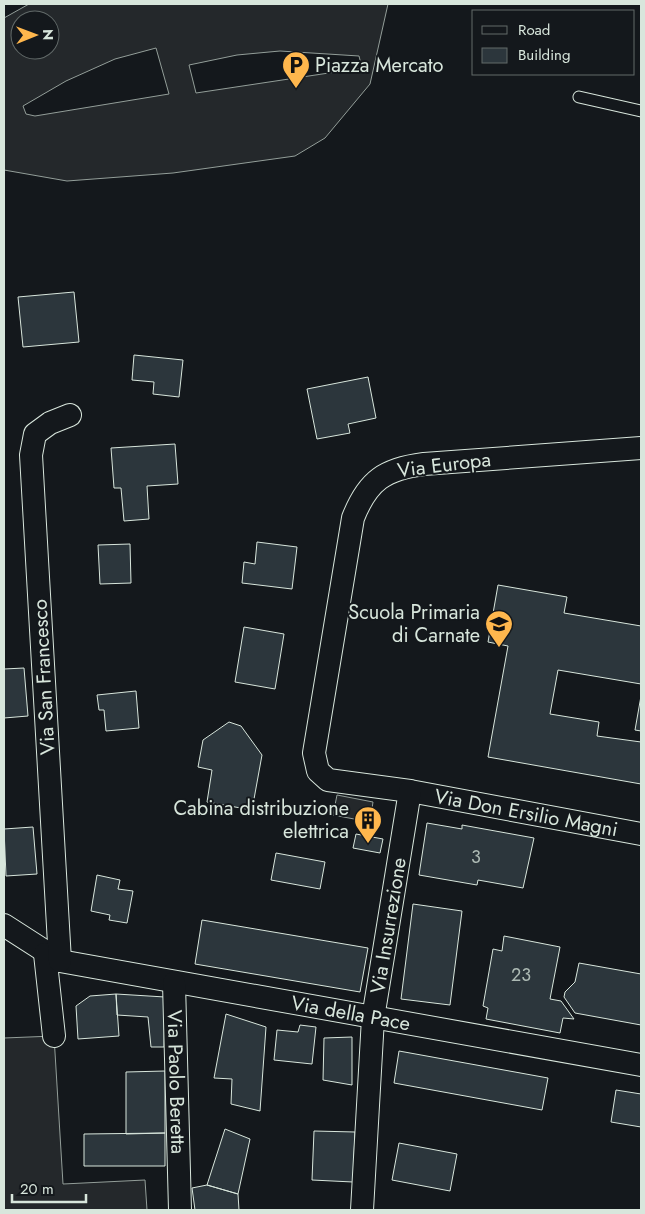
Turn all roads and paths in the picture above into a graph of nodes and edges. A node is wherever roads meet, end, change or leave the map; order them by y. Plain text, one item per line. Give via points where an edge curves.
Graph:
1 (579, 97) dead end
2 (641, 111) edge
3 (70, 414) dead end
4 (641, 448) edge
5 (410, 791) junction
6 (641, 834) edge
7 (4, 925) edge
8 (53, 957) junction
9 (174, 983) junction
10 (373, 1018) junction
11 (54, 1036) dead end
12 (641, 1064) edge
13 (180, 1210) edge
14 (364, 1210) edge

1 - 2 lane
3 - 8 street, Via San Francesco via 35,434 31,455
4 - 5 street, Via Europa via 403,467 380,476 359,504 353,518 315,740 316,764 318,771 328,780
5 - 6 street, Via Don Ersilio Magni
5 - 10 street, Via Insurrezione
7 - 8 street
8 - 9 street, Via della Pace
8 - 11 street, Via San Francesco
9 - 10 street, Via della Pace
9 - 13 street, Via Paolo Beretta
10 - 12 street, Via della Pace
10 - 14 street, Via Insurrezione

